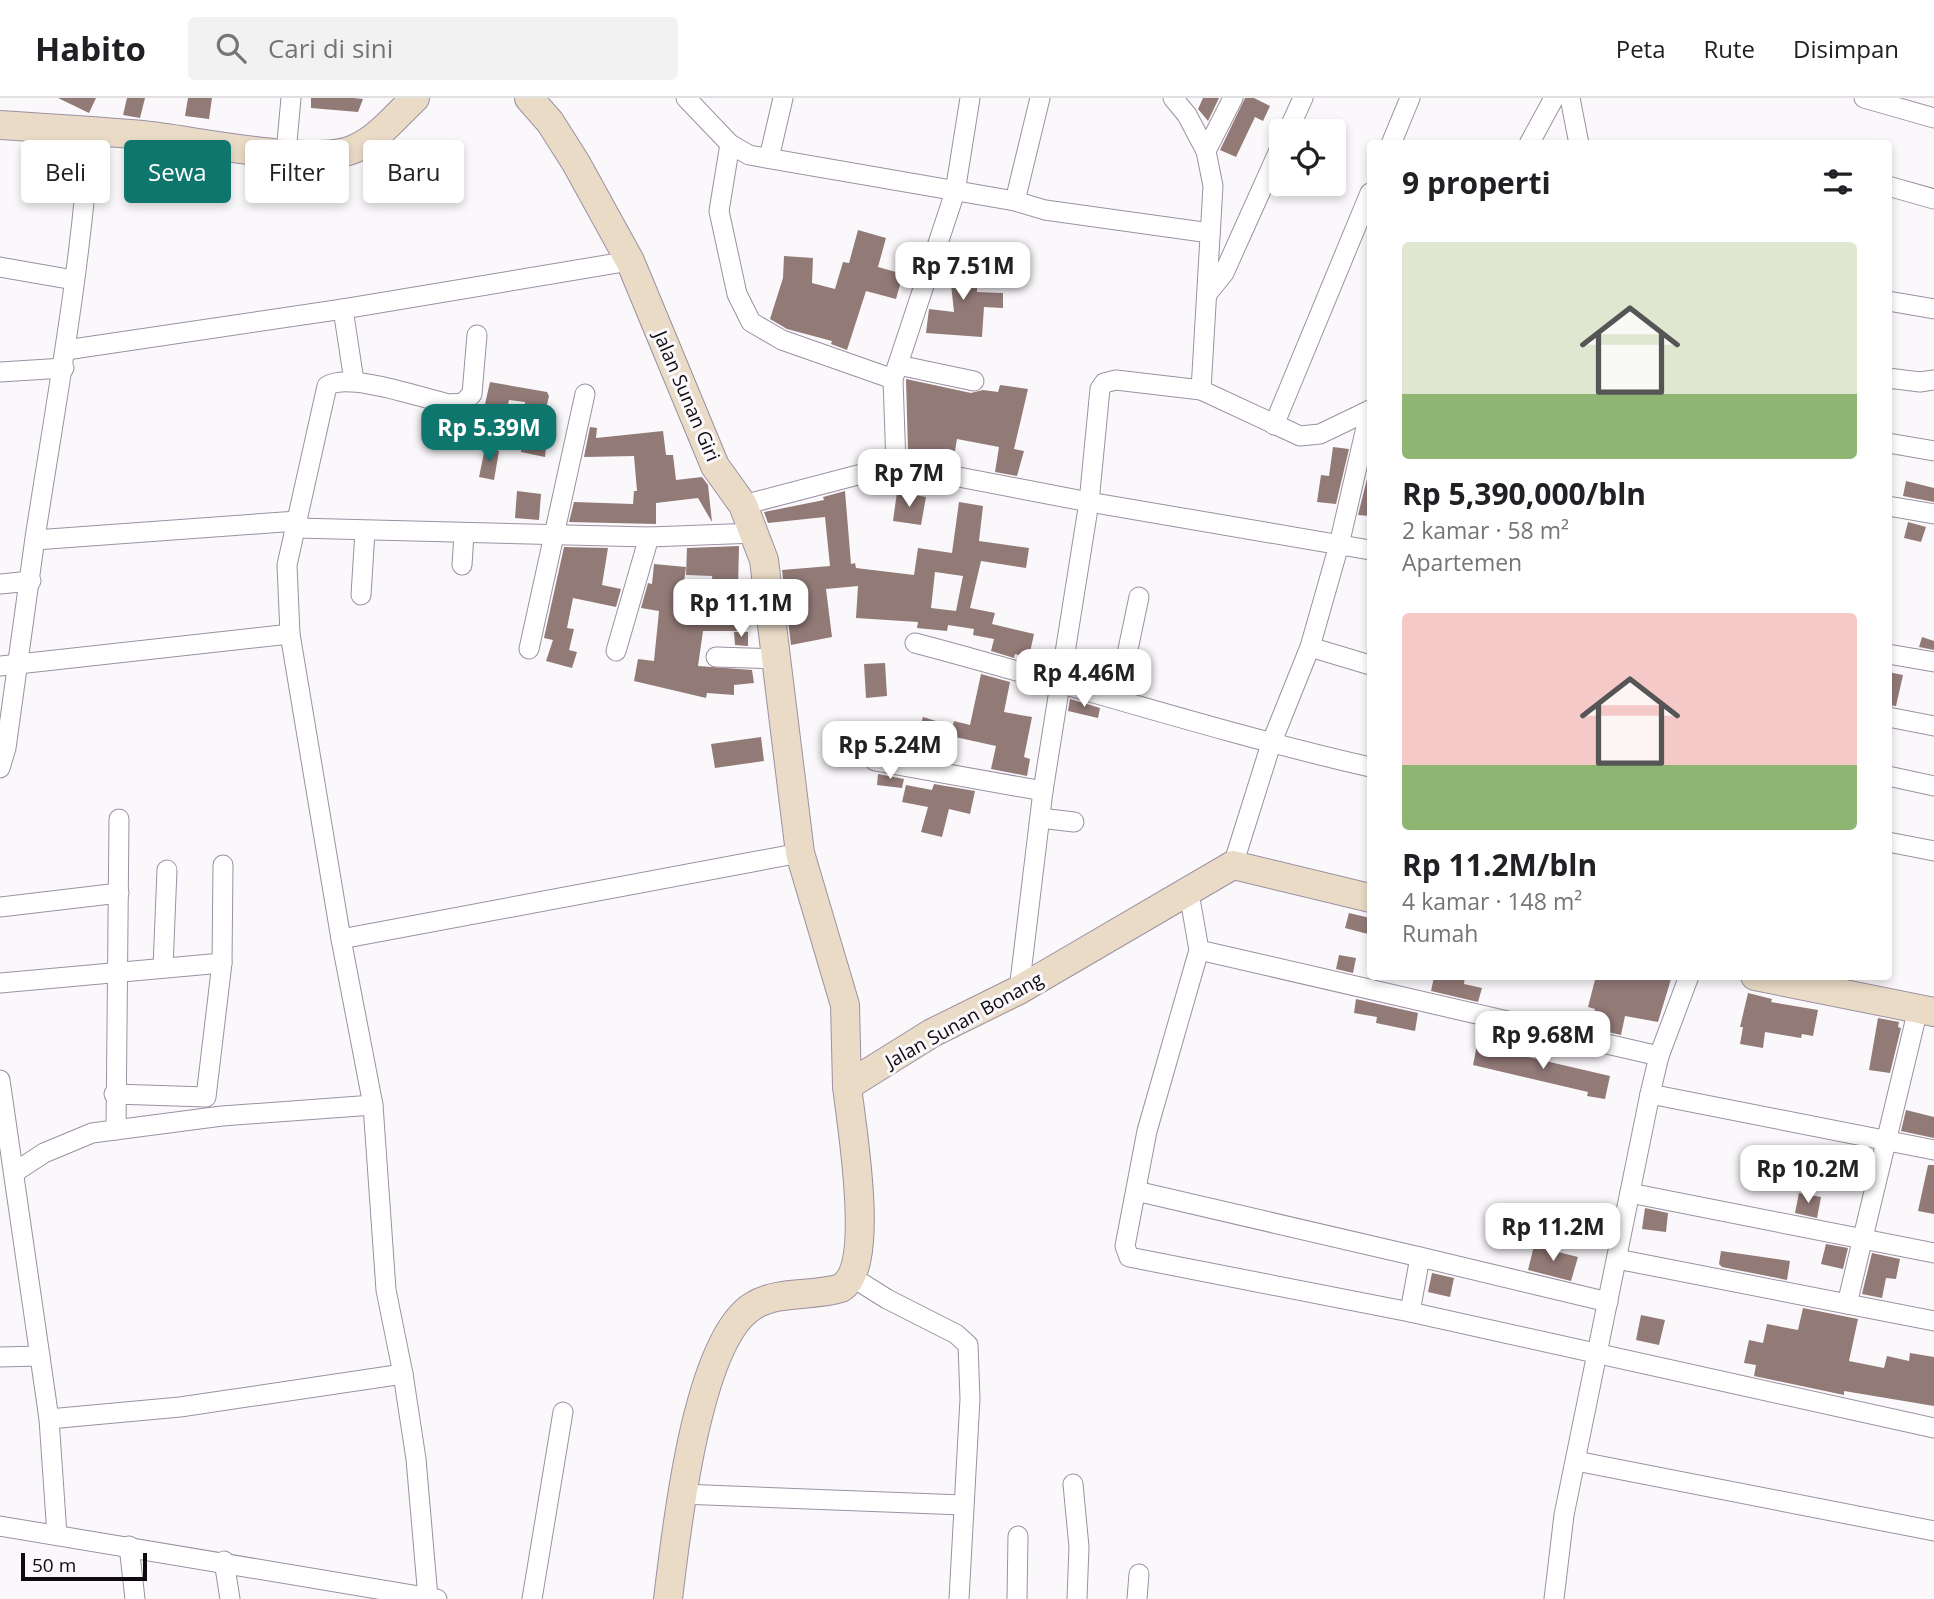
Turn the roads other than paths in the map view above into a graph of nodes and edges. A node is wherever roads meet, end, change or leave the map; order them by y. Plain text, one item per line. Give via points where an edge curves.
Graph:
1 (291, 98) edge
2 (415, 98) edge
3 (529, 98) edge
4 (686, 98) edge
5 (783, 98) edge
6 (970, 98) edge
7 (1040, 98) edge
8 (1172, 98) edge
9 (1233, 98) edge
10 (1303, 98) edge
11 (1410, 98) edge
12 (1554, 98) edge
13 (1570, 98) edge
14 (1864, 98) edge
15 (1905, 103) edge
16 (1191, 107) edge
17 (1934, 118) edge
18 (1293, 119) edge
19 (0, 125) edge
20 (90, 132) junction
21 (287, 140) edge
22 (1393, 140) edge
23 (1531, 140) edge
24 (1578, 140) edge
25 (730, 144) junction
26 (245, 149) edge
27 (349, 150) edge
28 (1206, 151) junction
29 (769, 158) junction
30 (1269, 173) edge
31 (1892, 187) edge
32 (955, 192) junction
33 (1934, 199) edge
34 (1367, 200) edge
35 (1015, 201) junction
36 (1210, 233) junction
37 (630, 261) junction
38 (0, 267) edge
39 (74, 280) junction
40 (1207, 294) junction
41 (1892, 302) edge
42 (343, 309) junction
43 (1934, 309) edge
44 (477, 335) dead end
45 (65, 359) junction
46 (0, 372) edge
47 (895, 372) junction
48 (1892, 379) edge
49 (1934, 380) edge
50 (354, 381) junction
51 (974, 381) dead end
52 (1201, 390) junction
53 (585, 394) dead end
54 (1367, 411) edge
55 (1367, 423) edge
56 (1274, 425) junction
57 (1892, 444) edge
58 (1934, 451) edge
59 (896, 465) junction
60 (1089, 502) junction
61 (743, 505) junction
62 (1892, 507) edge
63 (1934, 514) edge
64 (297, 524) junction
65 (365, 531) junction
66 (755, 533) junction
67 (464, 534) junction
68 (555, 535) junction
69 (649, 537) junction
70 (35, 541) junction
71 (1339, 545) junction
72 (1367, 550) edge
73 (462, 565) dead end
74 (31, 581) junction
75 (0, 584) edge
76 (361, 595) dead end
77 (1139, 597) dead end
78 (290, 634) junction
79 (915, 643) dead end
80 (1310, 647) junction
81 (529, 649) dead end
82 (616, 651) dead end
83 (1892, 655) edge
84 (716, 657) dead end
85 (778, 660) junction
86 (1934, 662) edge
87 (1367, 664) edge
88 (9, 665) edge
89 (1061, 681) junction
90 (1118, 697) junction
91 (1892, 718) edge
92 (1934, 726) edge
93 (1271, 744) junction
94 (3, 748) edge
95 (875, 761) dead end
96 (1367, 766) edge
97 (0, 768) edge
98 (1892, 777) edge
99 (1934, 786) edge
100 (1043, 791) junction
101 (1041, 818) junction
102 (119, 819) dead end
103 (1074, 822) dead end
104 (1892, 843) edge
105 (1934, 852) edge
106 (800, 853) junction
107 (223, 865) dead end
108 (1233, 865) junction
109 (167, 870) dead end
110 (119, 892) junction
111 (1189, 893) junction
112 (1367, 897) edge
113 (0, 907) edge
114 (341, 939) junction
115 (1199, 950) junction
116 (222, 963) junction
117 (163, 967) junction
118 (118, 972) junction
119 (1688, 980) edge
120 (1775, 980) edge
121 (0, 983) edge
122 (1374, 984) edge
123 (1019, 990) junction
124 (1926, 1010) edge
125 (1659, 1056) junction
126 (0, 1080) edge
127 (847, 1086) junction
128 (114, 1094) junction
129 (1650, 1094) junction
130 (206, 1097) junction
131 (373, 1105) junction
132 (206, 1118) junction
133 (116, 1130) junction
134 (1886, 1142) junction
135 (6, 1149) edge
136 (1934, 1150) edge
137 (15, 1172) junction
138 (1136, 1191) junction
139 (1630, 1193) junction
140 (1861, 1237) junction
141 (1934, 1253) edge
142 (1420, 1258) junction
143 (1617, 1259) junction
144 (852, 1277) junction
145 (1608, 1302) junction
146 (1847, 1304) junction
147 (1410, 1312) junction
148 (1934, 1321) edge
149 (40, 1356) junction
150 (1598, 1356) junction
151 (0, 1357) edge
152 (403, 1374) junction
153 (563, 1412) dead end
154 (50, 1419) junction
155 (1934, 1428) edge
156 (1576, 1461) junction
157 (1073, 1484) dead end
158 (681, 1494) junction
159 (962, 1505) junction
160 (0, 1526) edge
161 (1934, 1531) edge
162 (57, 1535) junction
163 (1017, 1536) dead end
164 (129, 1546) junction
165 (223, 1561) junction
166 (1139, 1574) dead end
167 (433, 1598) edge
168 (135, 1599) edge
169 (230, 1599) edge
170 (532, 1599) edge
171 (668, 1599) edge
172 (959, 1599) edge
173 (1017, 1599) edge
174 (1077, 1599) edge
175 (1137, 1599) edge
176 (1554, 1599) edge

1 - 21 street
2 - 27 street via 374,136
3 - 37 street, Jalan Sunan Giri via 563,142
4 - 25 street
5 - 29 street
6 - 32 street
7 - 35 street
8 - 16 street
9 - 28 street
10 - 18 street
11 - 22 street
12 - 23 street
13 - 24 street
14 - 15 street
15 - 17 street
16 - 28 street
19 - 20 street
20 - 26 street
20 - 39 street via 85,212
25 - 29 street via 738,151
25 - 47 street via 719,211 737,294 751,322 782,340
28 - 36 street via 1213,186
29 - 32 street
30 - 40 street via 1224,273
31 - 33 street
32 - 35 street
32 - 47 street
34 - 56 street
35 - 36 street
36 - 40 street
37 - 42 street
37 - 61 street, Jalan Sunan Giri via 715,466
38 - 39 street
39 - 45 street
40 - 52 street
41 - 43 street
42 - 45 street
42 - 50 street
44 - 50 street via 472,394 463,403 449,404
45 - 46 street
45 - 70 street
47 - 51 street
47 - 59 street
48 - 49 street
50 - 64 street via 327,386
52 - 56 street
52 - 60 street via 1116,380 1104,383 1098,397
53 - 68 street
54 - 56 street via 1311,436 1291,434
55 - 71 street
57 - 58 street
59 - 60 street
59 - 61 street
60 - 71 street
60 - 89 street
61 - 66 street, Jalan Sunan Giri
62 - 63 street
64 - 65 street
64 - 70 street
64 - 78 street via 285,577
65 - 67 street
65 - 76 street
66 - 69 street
66 - 85 street, Jalan Sunan Giri via 764,560
67 - 68 street
67 - 73 street
68 - 69 street
68 - 81 street
69 - 82 street
70 - 74 street
71 - 72 street
71 - 80 street
74 - 75 street
74 - 88 street
77 - 90 street
78 - 88 street
78 - 114 street
79 - 89 street
80 - 87 street
80 - 93 street
83 - 86 street
84 - 85 street
85 - 106 street, Jalan Sunan Giri
88 - 94 street
89 - 90 street
89 - 100 street
90 - 93 street
91 - 92 street
93 - 96 street
93 - 108 street
94 - 97 street
95 - 100 street
98 - 99 street
100 - 101 street
101 - 103 street
101 - 123 street
102 - 110 street
104 - 105 street
106 - 114 street
106 - 127 street, Jalan Sunan Giri via 845,1005
107 - 116 street
108 - 111 street, Jalan Sunan Bonang
108 - 112 street
109 - 117 street
110 - 113 street
110 - 118 street
111 - 115 street
111 - 123 street, Jalan Sunan Bonang
114 - 131 street
115 - 122 street
115 - 138 street via 1147,1131
116 - 117 street
116 - 130 street
117 - 118 street
118 - 121 street
118 - 128 street
119 - 125 street
120 - 124 street
122 - 125 street
123 - 127 street, Jalan Sunan Bonang via 932,1033
124 - 134 street
125 - 129 street
126 - 135 street
127 - 144 street via 859,1201 860,1247
128 - 130 street
128 - 133 street
129 - 134 street
129 - 139 street
130 - 132 street
131 - 132 street
131 - 152 street via 386,1290
132 - 133 street
133 - 137 street via 78,1137
134 - 136 street
134 - 140 street
135 - 137 street
137 - 149 street
138 - 142 street
138 - 147 street via 1125,1246 1129,1257
139 - 140 street
139 - 143 street
140 - 141 street
140 - 146 street
142 - 145 street
142 - 147 street
143 - 145 street
143 - 146 street
144 - 158 street via 835,1290 769,1299 737,1319 712,1370
144 - 159 street via 968,1345 970,1399
145 - 150 street
146 - 148 street
147 - 150 street
149 - 151 street
149 - 154 street
150 - 155 street
150 - 156 street
152 - 154 street via 180,1407
152 - 167 street
153 - 170 street
154 - 162 street
156 - 161 street
156 - 176 street
157 - 174 street via 1080,1547
158 - 159 street
158 - 171 street
159 - 172 street
160 - 162 street
162 - 164 street
163 - 173 street
164 - 165 street
164 - 168 street
165 - 167 street
165 - 169 street
166 - 175 street

